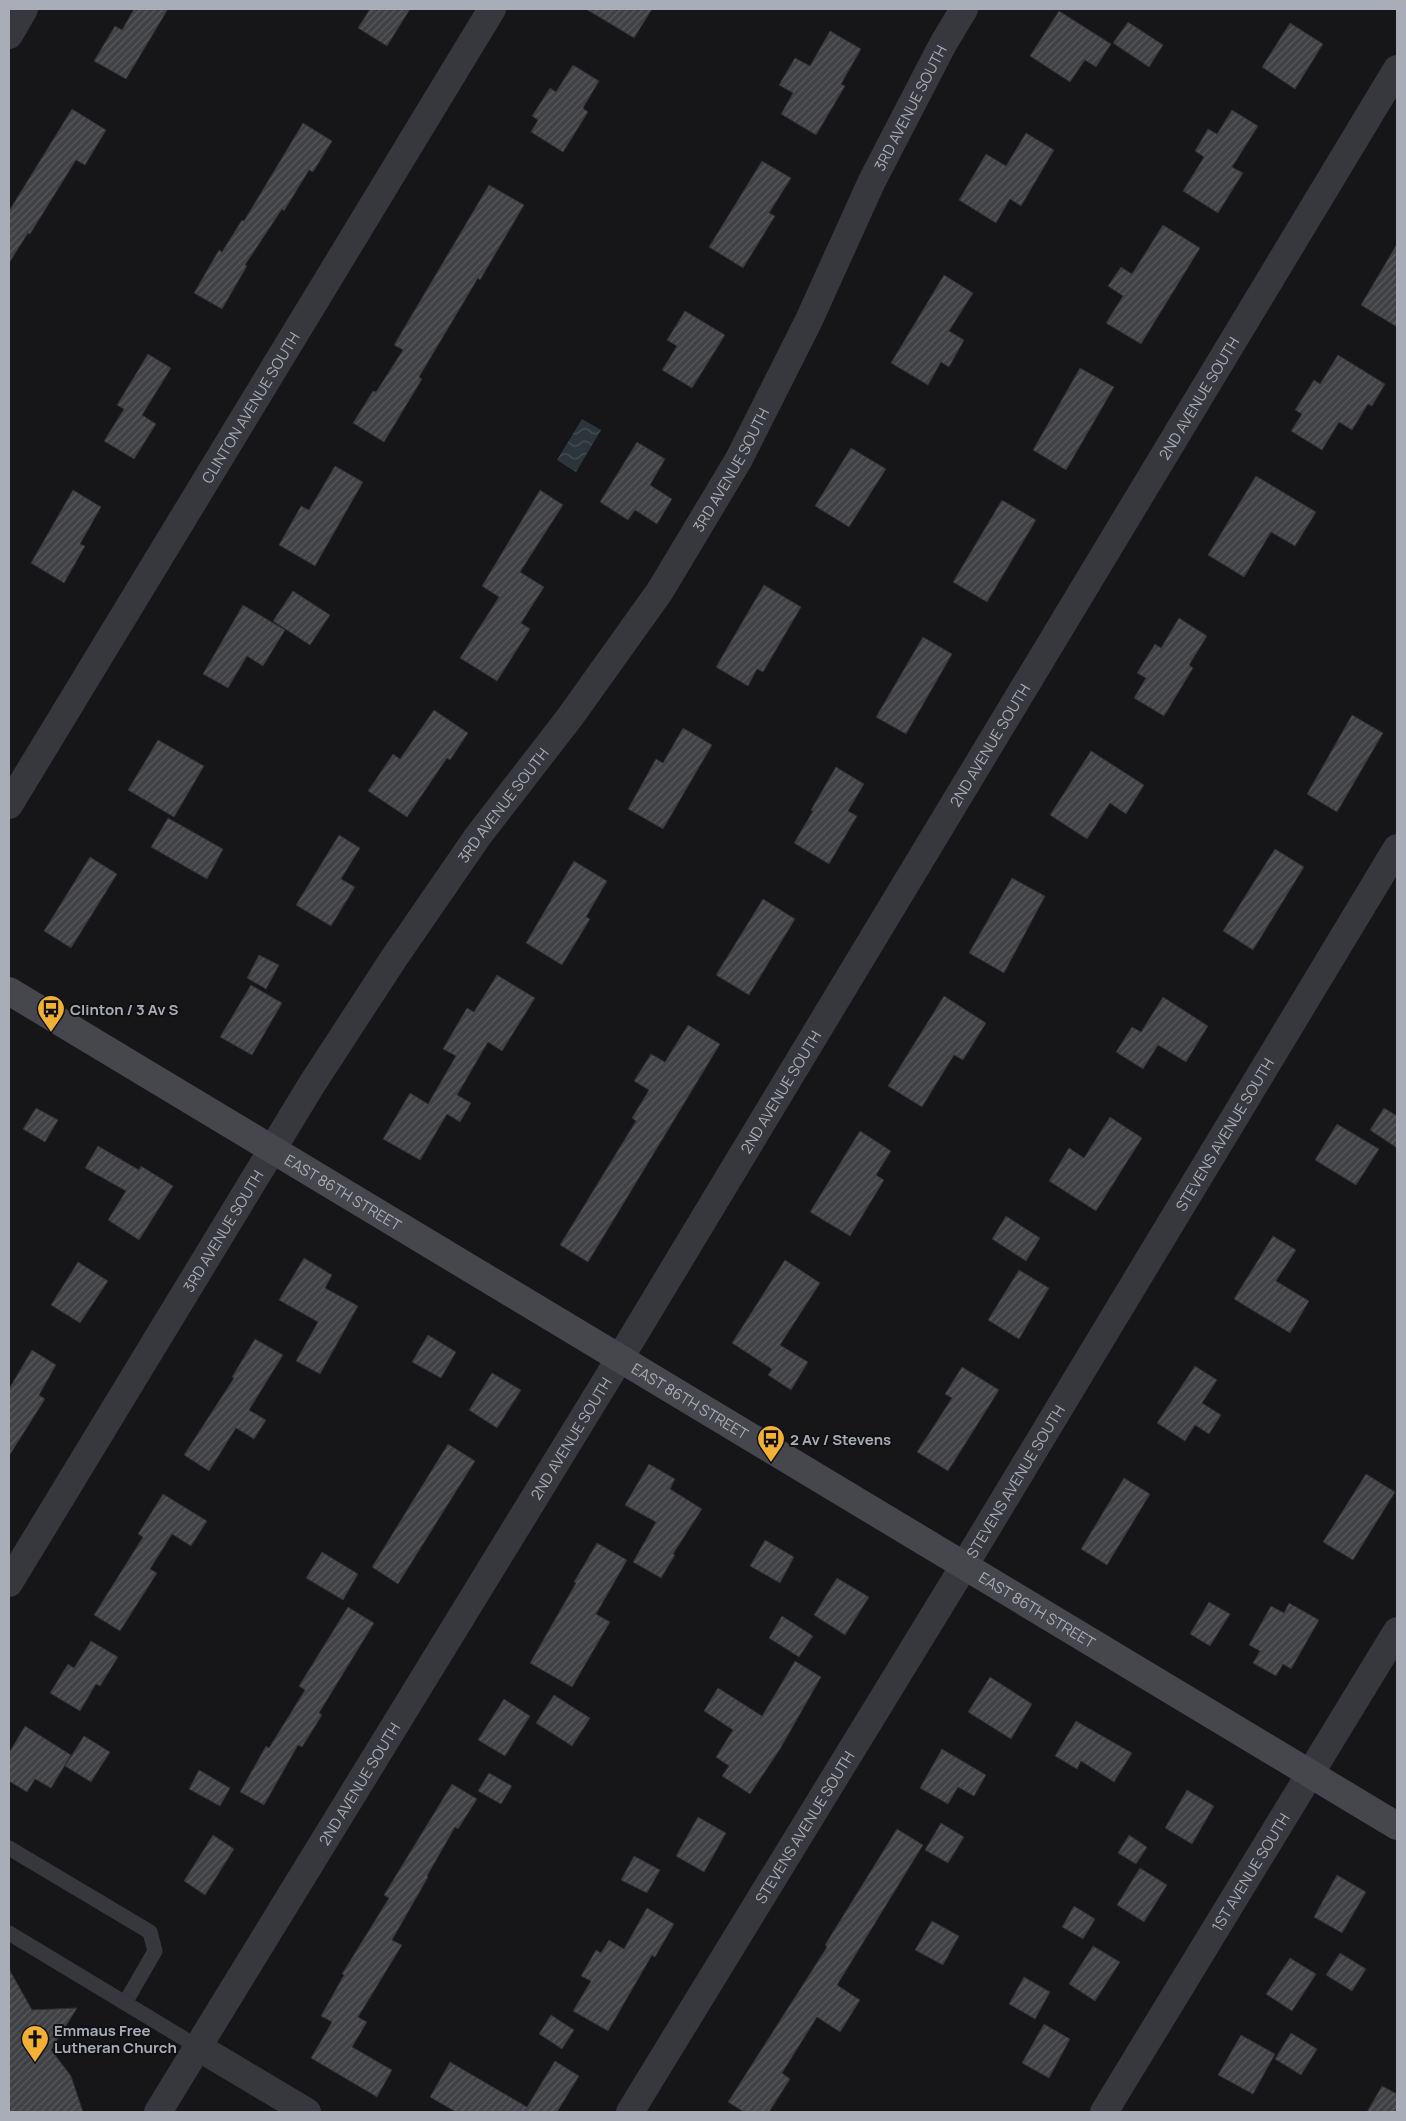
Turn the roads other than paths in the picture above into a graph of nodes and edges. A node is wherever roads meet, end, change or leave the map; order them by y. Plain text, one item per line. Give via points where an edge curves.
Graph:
1 (24, 9) edge
2 (492, 9) edge
3 (964, 9) edge
4 (9, 35) edge
5 (1397, 69) edge
6 (9, 805) edge
7 (1397, 848) edge
8 (9, 992) edge
9 (273, 1150) junction
10 (620, 1358) junction
11 (964, 1566) junction
12 (9, 1582) edge
13 (1397, 1631) edge
14 (1311, 1774) junction
15 (1397, 1826) edge
16 (9, 1848) edge
17 (9, 1934) edge
18 (125, 2003) junction
19 (198, 2047) junction
20 (158, 2112) edge
21 (307, 2112) edge
22 (630, 2112) edge
23 (1104, 2112) edge

1 - 4 street
2 - 6 street, CLINTON AVENUE SOUTH
3 - 9 street, 3RD AVENUE SOUTH via 872,181 809,320 739,458 660,591 570,717 478,836 378,982
5 - 10 street, 2ND AVENUE SOUTH
7 - 11 street, STEVENS AVENUE SOUTH
8 - 9 street, EAST 86TH STREET
9 - 10 street, EAST 86TH STREET
9 - 12 street, 3RD AVENUE SOUTH
10 - 11 street, EAST 86TH STREET
10 - 19 street, 2ND AVENUE SOUTH
11 - 14 street, EAST 86TH STREET
11 - 22 street, STEVENS AVENUE SOUTH
13 - 14 street, 1ST AVENUE SOUTH
14 - 15 street, EAST 86TH STREET
14 - 23 street, 1ST AVENUE SOUTH
16 - 18 lane via 150,1932 155,1951
17 - 18 lane
18 - 19 lane
19 - 20 street, 2ND AVENUE SOUTH
19 - 21 street

